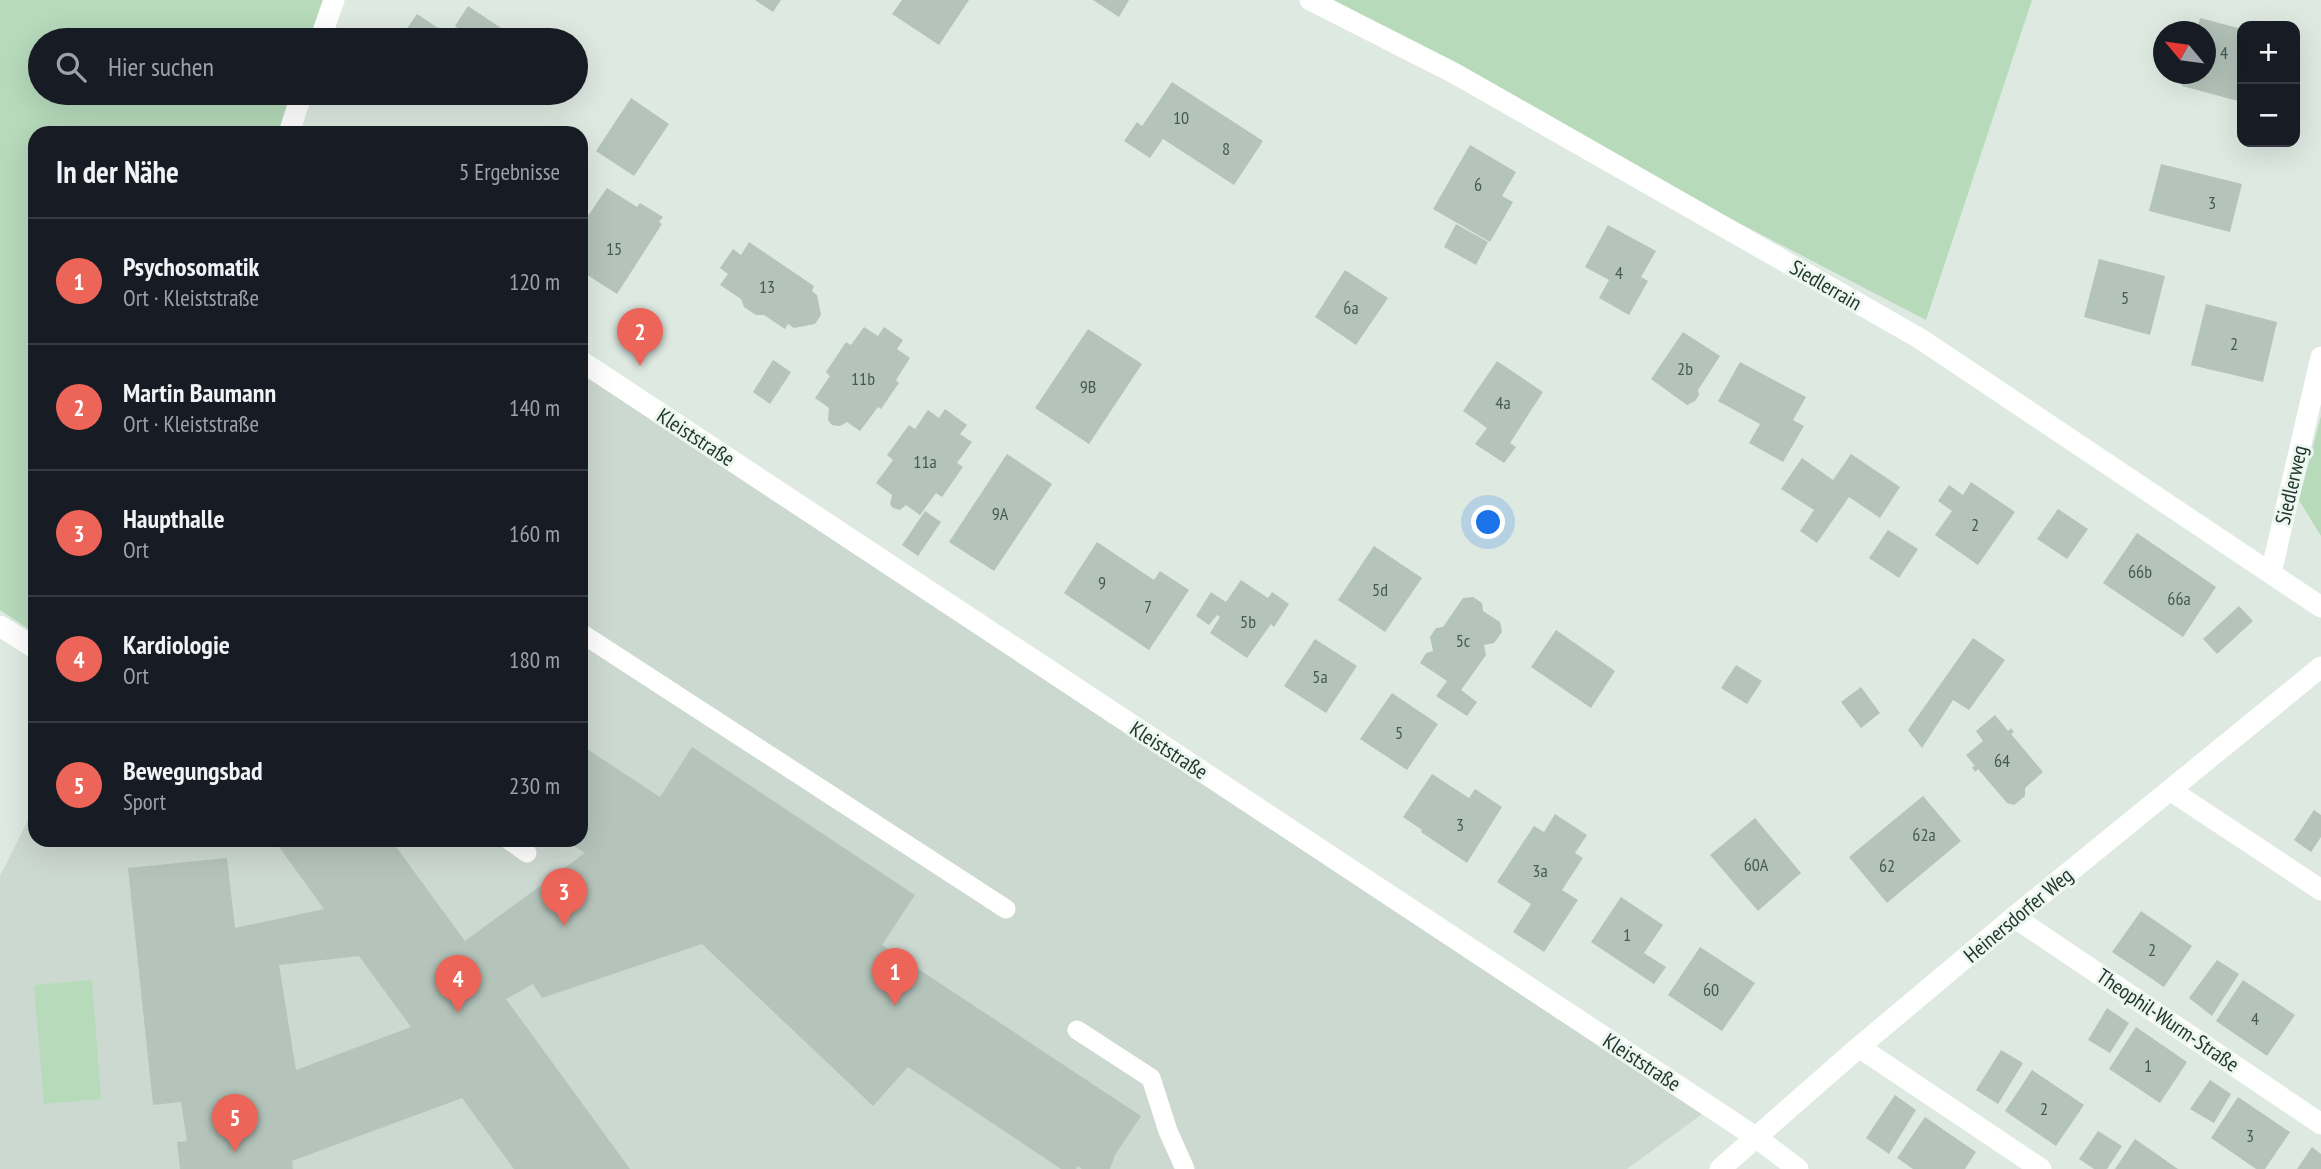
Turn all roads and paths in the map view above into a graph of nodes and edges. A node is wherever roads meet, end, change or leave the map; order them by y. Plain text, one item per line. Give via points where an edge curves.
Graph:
1 (334, 0) edge
2 (1310, 0) edge
3 (324, 28) edge
4 (298, 105) edge
5 (291, 126) edge
6 (2321, 357) edge
7 (588, 366) edge
8 (2271, 573) junction
9 (2321, 607) edge
10 (0, 626) edge
11 (588, 638) edge
12 (28, 644) edge
13 (2321, 667) edge
14 (2170, 790) junction
15 (519, 847) edge
16 (527, 853) dead end
17 (2321, 890) edge
18 (1006, 909) dead end
19 (2014, 917) junction
20 (1077, 1030) dead end
21 (1859, 1046) junction
22 (2321, 1124) edge
23 (1757, 1138) junction
24 (1185, 1169) edge
25 (1720, 1169) edge
26 (1798, 1169) edge
27 (2042, 1169) edge

1 - 3 street
2 - 8 street, Siedlerrain via 1454,73 1919,338
4 - 5 street
6 - 8 street, Siedlerweg
7 - 23 street, Kleiststraße
8 - 9 street, Siedlerrain
10 - 12 street
11 - 18 lane
13 - 14 street, Heinersdorfer Weg
14 - 17 street
14 - 19 street, Heinersdorfer Weg
15 - 16 lane
19 - 21 street, Heinersdorfer Weg
19 - 22 street, Theophil-Wurm-Straße
20 - 24 lane via 1151,1078
21 - 23 street, Heinersdorfer Weg
21 - 27 street
23 - 25 street, Heinersdorfer Weg
23 - 26 street, Kleiststraße

